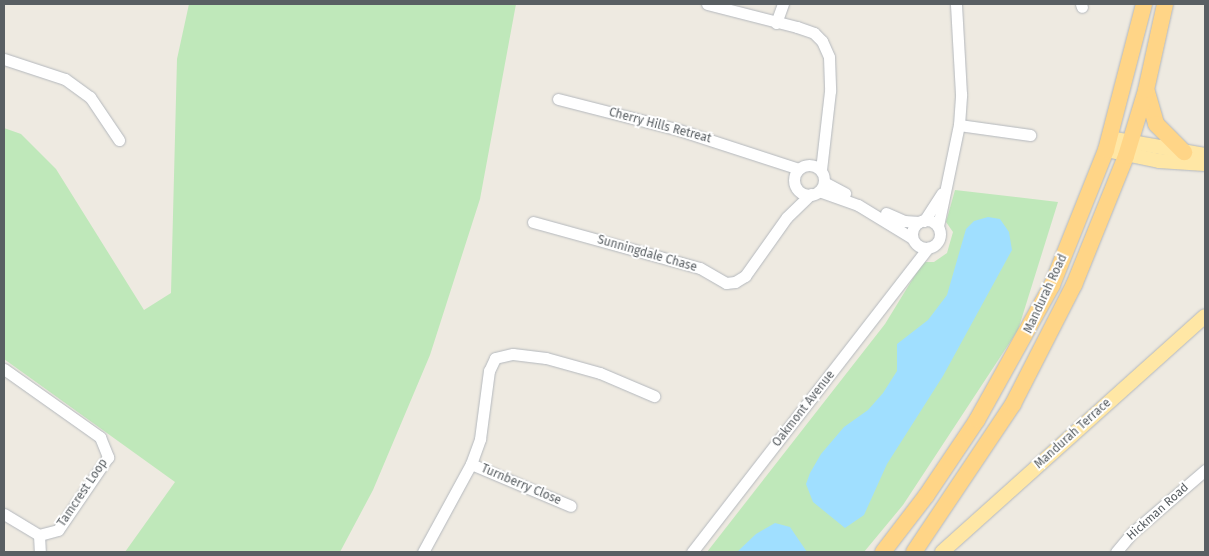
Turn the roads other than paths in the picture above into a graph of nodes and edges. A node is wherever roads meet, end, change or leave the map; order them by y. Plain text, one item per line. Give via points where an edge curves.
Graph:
1 (707, 4) edge
2 (782, 4) edge
3 (956, 4) edge
4 (1144, 4) edge
5 (1165, 4) edge
6 (776, 23) junction
7 (4, 59) edge
8 (1146, 90) junction
9 (558, 99) dead end
10 (959, 126) junction
11 (823, 135) junction
12 (1030, 135) dead end
13 (119, 140) dead end
14 (1107, 144) junction
15 (1128, 150) junction
16 (1184, 152) junction
17 (1205, 155) edge
18 (761, 156) junction
19 (1205, 164) edge
20 (804, 167) junction
21 (821, 170) junction
22 (796, 185) junction
23 (818, 189) junction
24 (944, 190) junction
25 (787, 218) junction
26 (922, 221) junction
27 (533, 222) dead end
28 (938, 226) junction
29 (914, 241) junction
30 (928, 248) junction
31 (914, 265) junction
32 (1205, 316) edge
33 (4, 369) edge
34 (654, 396) dead end
35 (471, 464) junction
36 (1204, 474) edge
37 (571, 506) dead end
38 (4, 514) edge
39 (39, 535) junction
40 (40, 552) edge
41 (423, 552) edge
42 (692, 552) edge
43 (882, 552) edge
44 (914, 552) edge
45 (942, 552) edge
46 (1116, 552) edge

1 - 6 street
2 - 6 street
3 - 10 street via 961,94
4 - 14 highway, Mandurah Road
5 - 8 highway, Mandurah Road
6 - 11 street via 814,33 822,41 829,57 830,98
7 - 13 street via 65,79 90,97
8 - 15 highway, Mandurah Road
8 - 16 highway via 1156,124
9 - 18 street, Cherry Hills Retreat via 684,131
10 - 12 street
10 - 24 street
11 - 20 street
11 - 21 street
14 - 15 main road
14 - 43 highway, Mandurah Road via 1070,243 1011,363 953,458
15 - 16 main road
15 - 19 main road
15 - 44 highway, Mandurah Road via 1074,285 1017,396
16 - 17 main road
18 - 20 street, Cherry Hills Retreat
18 - 22 street, Cherry Hills Retreat
20 - 21 street, Cherry Hills Retreat
20 - 22 street, Sunningdale Chase
21 - 23 street
22 - 23 street, Cherry Hills Retreat
22 - 25 street, Sunningdale Chase
23 - 25 street, Sunningdale Chase
23 - 26 street via 895,218
23 - 29 street via 858,205
24 - 26 street
24 - 28 street
25 - 27 street, Sunningdale Chase via 744,276 726,283 700,268
26 - 28 street
26 - 29 street via 913,229
28 - 30 street via 939,240
29 - 30 street
29 - 31 street
30 - 31 street, Oakmont Avenue
31 - 42 street, Oakmont Avenue
32 - 45 main road, Mandurah Terrace
33 - 39 street, Tamcrest Loop via 100,437 108,456 58,530
34 - 35 street via 556,360 512,354 495,358 489,371 480,439
35 - 37 street, Turnberry Close
35 - 41 street
36 - 46 street, Hickman Road via 1133,532
38 - 39 street
39 - 40 street

